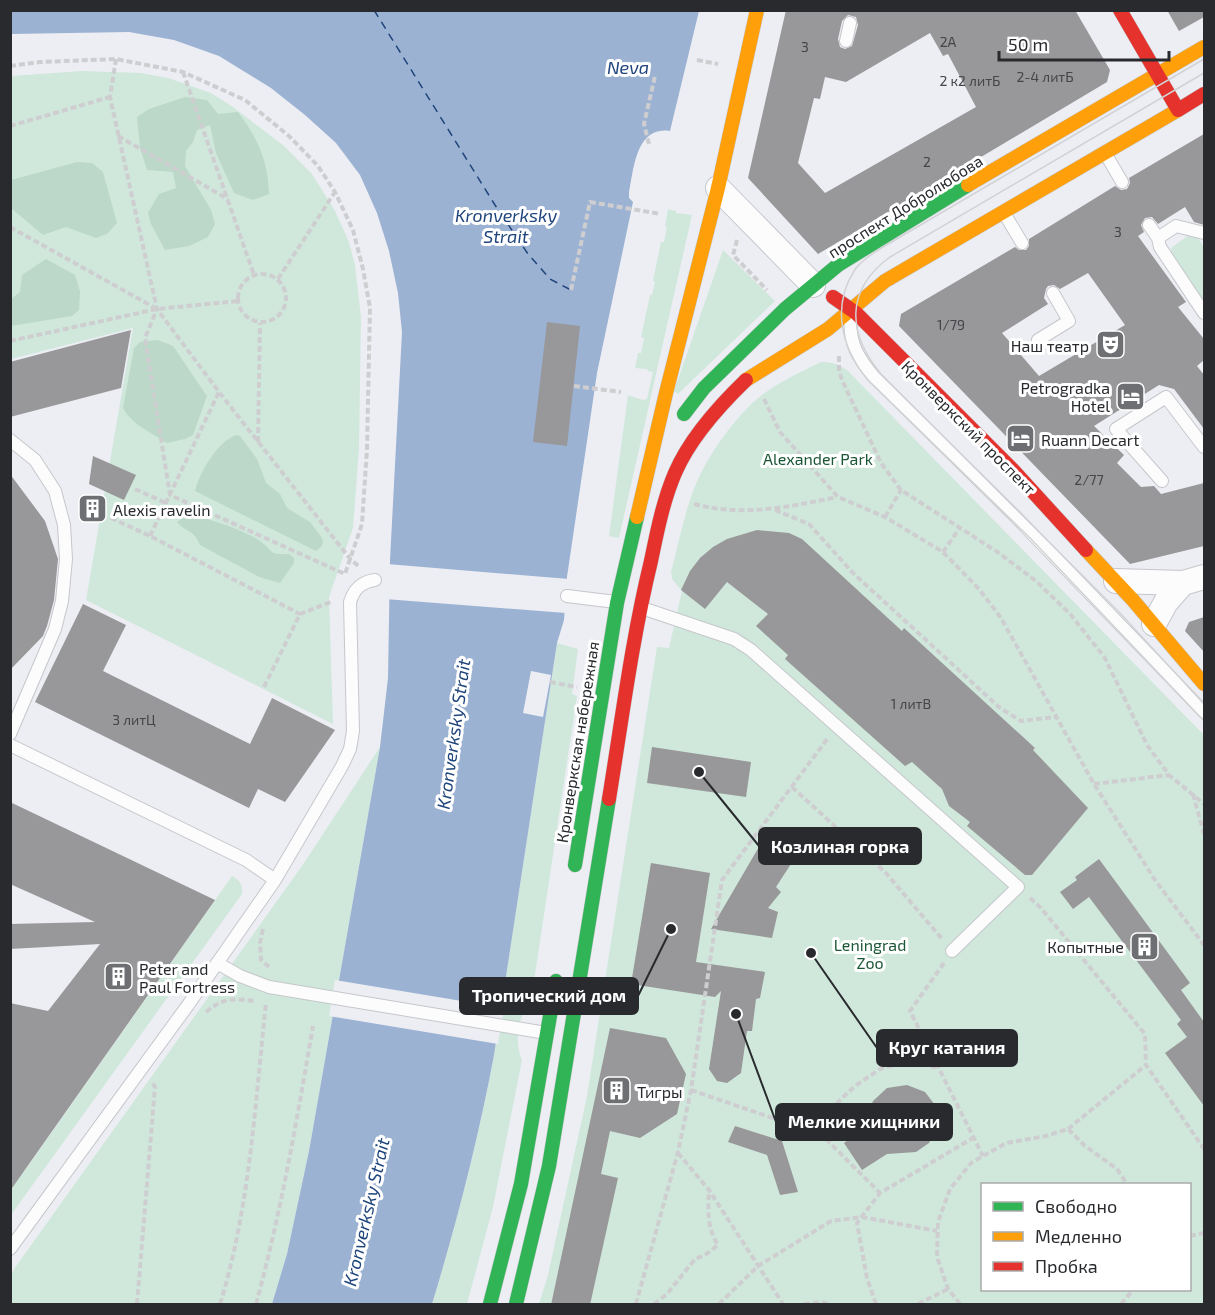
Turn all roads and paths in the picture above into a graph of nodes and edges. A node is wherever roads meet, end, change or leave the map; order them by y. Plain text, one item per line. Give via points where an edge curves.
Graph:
1 (757, 10) edge
2 (1119, 10) edge
3 (850, 23) dead end
4 (846, 41) dead end
5 (1204, 47) edge
6 (116, 59) junction
7 (697, 60) dead end
8 (718, 64) dead end
9 (10, 66) edge
10 (183, 72) junction
11 (1157, 74) junction
12 (654, 76) dead end
13 (1204, 94) edge
14 (110, 97) junction
15 (1178, 110) junction
16 (10, 126) edge
17 (117, 136) junction
18 (649, 144) dead end
19 (1104, 152) junction
20 (1122, 182) dead end
21 (717, 188) junction
22 (335, 192) junction
23 (228, 199) junction
24 (1003, 212) junction
25 (661, 214) dead end
26 (1149, 225) dead end
27 (10, 227) edge
28 (740, 232) dead end
29 (1204, 233) edge
30 (1158, 238) junction
31 (1022, 243) dead end
32 (254, 275) junction
33 (278, 279) junction
34 (813, 285) junction
35 (571, 290) dead end
36 (1053, 293) dead end
37 (772, 295) dead end
38 (238, 301) junction
39 (157, 309) junction
40 (852, 309) junction
41 (1204, 313) edge
42 (260, 323) junction
43 (1038, 340) dead end
44 (10, 341) edge
45 (840, 355) dead end
46 (574, 386) dead end
47 (760, 390) dead end
48 (219, 392) junction
49 (621, 392) dead end
50 (10, 440) edge
51 (258, 442) junction
52 (1204, 447) edge
53 (646, 474) junction
54 (1162, 481) dead end
55 (135, 489) dead end
56 (901, 490) junction
57 (170, 495) junction
58 (838, 497) junction
59 (684, 501) dead end
60 (166, 503) junction
61 (775, 510) junction
62 (111, 518) dead end
63 (885, 518) junction
64 (959, 529) junction
65 (150, 536) junction
66 (943, 552) junction
67 (351, 560) junction
68 (360, 567) dead end
69 (375, 580) dead end
70 (1194, 580) edge
71 (1116, 581) junction
72 (567, 596) dead end
73 (333, 601) dead end
74 (617, 603) junction
75 (640, 607) junction
76 (300, 614) junction
77 (1154, 624) junction
78 (550, 682) dead end
79 (1204, 684) edge
80 (264, 687) dead end
81 (576, 687) dead end
82 (1204, 712) edge
83 (1056, 717) junction
84 (837, 727) junction
85 (10, 734) edge
86 (10, 745) edge
87 (1169, 775) junction
88 (1094, 784) junction
89 (792, 787) junction
90 (1193, 794) junction
91 (1204, 804) edge
92 (1204, 834) edge
93 (572, 879) dead end
94 (275, 880) junction
95 (1018, 887) junction
96 (264, 925) dead end
97 (1204, 945) edge
98 (952, 951) junction
99 (217, 963) junction
100 (558, 970) dead end
101 (276, 973) dead end
102 (266, 1003) dead end
103 (313, 1026) dead end
104 (548, 1033) junction
105 (570, 1037) junction
106 (1146, 1065) junction
107 (939, 1069) junction
108 (151, 1081) dead end
109 (691, 1090) junction
110 (1068, 1129) junction
111 (822, 1135) junction
112 (973, 1138) junction
113 (1204, 1149) edge
114 (678, 1152) junction
115 (982, 1156) junction
116 (1126, 1183) edge
117 (709, 1190) junction
118 (880, 1193) junction
119 (862, 1217) junction
120 (938, 1231) junction
121 (10, 1249) edge
122 (758, 1266) junction
123 (948, 1290) junction
124 (1132, 1291) edge
125 (137, 1305) edge
126 (220, 1305) edge
127 (256, 1305) edge
128 (490, 1305) edge
129 (516, 1305) edge
130 (636, 1305) edge
131 (654, 1305) edge
132 (719, 1305) edge
133 (783, 1305) edge
134 (804, 1305) edge
135 (830, 1305) edge
136 (876, 1305) edge
137 (918, 1305) edge
138 (960, 1305) edge
139 (1121, 1305) edge

1 - 21 main road, Кронверкская набережная
2 - 11 main road
3 - 4 lane
5 - 11 main road, проспект Добролюбова
6 - 9 path
6 - 10 path
6 - 14 path
7 - 8 path
10 - 22 path via 245,100 289,135 318,166
10 - 23 path
11 - 15 main road
11 - 34 main road, проспект Добролюбова via 917,208
12 - 18 path via 644,124
13 - 15 main road
14 - 16 path
14 - 17 path
15 - 19 main road
17 - 23 path
17 - 39 path
19 - 20 lane
19 - 24 main road
21 - 34 street, Кронверкский проспект
21 - 53 main road, Кронверкская набережная
22 - 33 path
22 - 67 path via 353,230 370,308 368,449 362,524
23 - 32 path
24 - 31 lane
24 - 40 main road via 885,280
25 - 35 path via 590,202
26 - 30 lane
27 - 39 path
28 - 37 path via 733,255
29 - 30 lane via 1176,226
30 - 41 lane via 1160,247
32 - 33 path
32 - 38 path via 241,285
33 - 42 path via 286,292 285,307 275,319
34 - 40 main road, Кронверкский проспект
34 - 53 main road, проспект Добролюбова via 704,388
36 - 43 lane via 1069,321
38 - 39 path
38 - 42 path via 245,316
39 - 44 path
39 - 48 path
39 - 57 path via 145,338
40 - 71 main road, Кронверкский проспект via 1013,470
40 - 75 main road via 828,329 750,377 720,405 687,451 675,473 660,521
40 - 82 lane via 851,342 874,377
42 - 51 path
45 - 56 path via 842,380 881,463
46 - 49 path
47 - 58 path via 780,432
48 - 51 path
48 - 57 path
50 - 85 lane via 35,460 55,491 64,525 66,559 55,629
51 - 67 path
52 - 54 lane via 1166,397 1116,429
53 - 74 main road, Кронверкская набережная
55 - 60 path
56 - 63 path
56 - 64 path
57 - 60 path
57 - 67 path via 345,574
58 - 61 path
58 - 63 path
59 - 61 path via 720,509
60 - 65 path
61 - 83 path via 809,524 853,573 1000,708 1021,721
62 - 65 path
63 - 66 path
64 - 66 path
64 - 87 path via 1036,581 1071,615 1105,658 1147,745
65 - 76 path
66 - 83 path via 1002,618
67 - 68 path
69 - 94 lane via 359,586 350,602 350,749
70 - 71 street
70 - 77 street via 1166,602
71 - 77 main road, Кронверкский проспект
72 - 74 lane
73 - 76 path
74 - 75 lane
74 - 93 main road, Кронверкская набережная
75 - 84 lane via 734,639
75 - 105 main road
76 - 80 path
77 - 79 main road, Кронверкский проспект
78 - 81 path
83 - 88 path
84 - 89 path
84 - 95 lane
86 - 94 lane via 246,860
87 - 88 path
87 - 90 path
88 - 97 path via 1155,880
89 - 98 path via 885,872
89 - 109 path via 722,880
90 - 91 path
90 - 92 path
94 - 99 lane
95 - 98 lane
95 - 106 path via 1040,907 1145,1034
96 - 101 path via 261,960
98 - 107 path via 910,1011
99 - 104 lane via 269,987
99 - 121 lane
100 - 104 main road
102 - 126 path via 247,1182
103 - 127 path via 271,1248
104 - 105 lane
104 - 128 main road via 512,1228
105 - 129 main road via 549,1166
106 - 110 path
106 - 113 path
107 - 111 path via 923,1062 904,1062 880,1069 855,1086 824,1118
107 - 112 path
108 - 125 path via 155,1087
109 - 111 path
109 - 114 path
110 - 115 path via 1006,1143
110 - 116 path via 1084,1146 1117,1169
111 - 118 path
112 - 115 path
112 - 118 path
114 - 117 path
114 - 130 path
115 - 120 path via 971,1163 950,1190
117 - 122 path
117 - 131 path via 708,1216 711,1234 718,1245 695,1259
118 - 119 path
119 - 120 path
119 - 122 path via 831,1221
119 - 136 path via 857,1223
120 - 123 path via 937,1257
122 - 132 path
122 - 133 path
123 - 137 path
123 - 138 path
124 - 139 path
134 - 135 path

